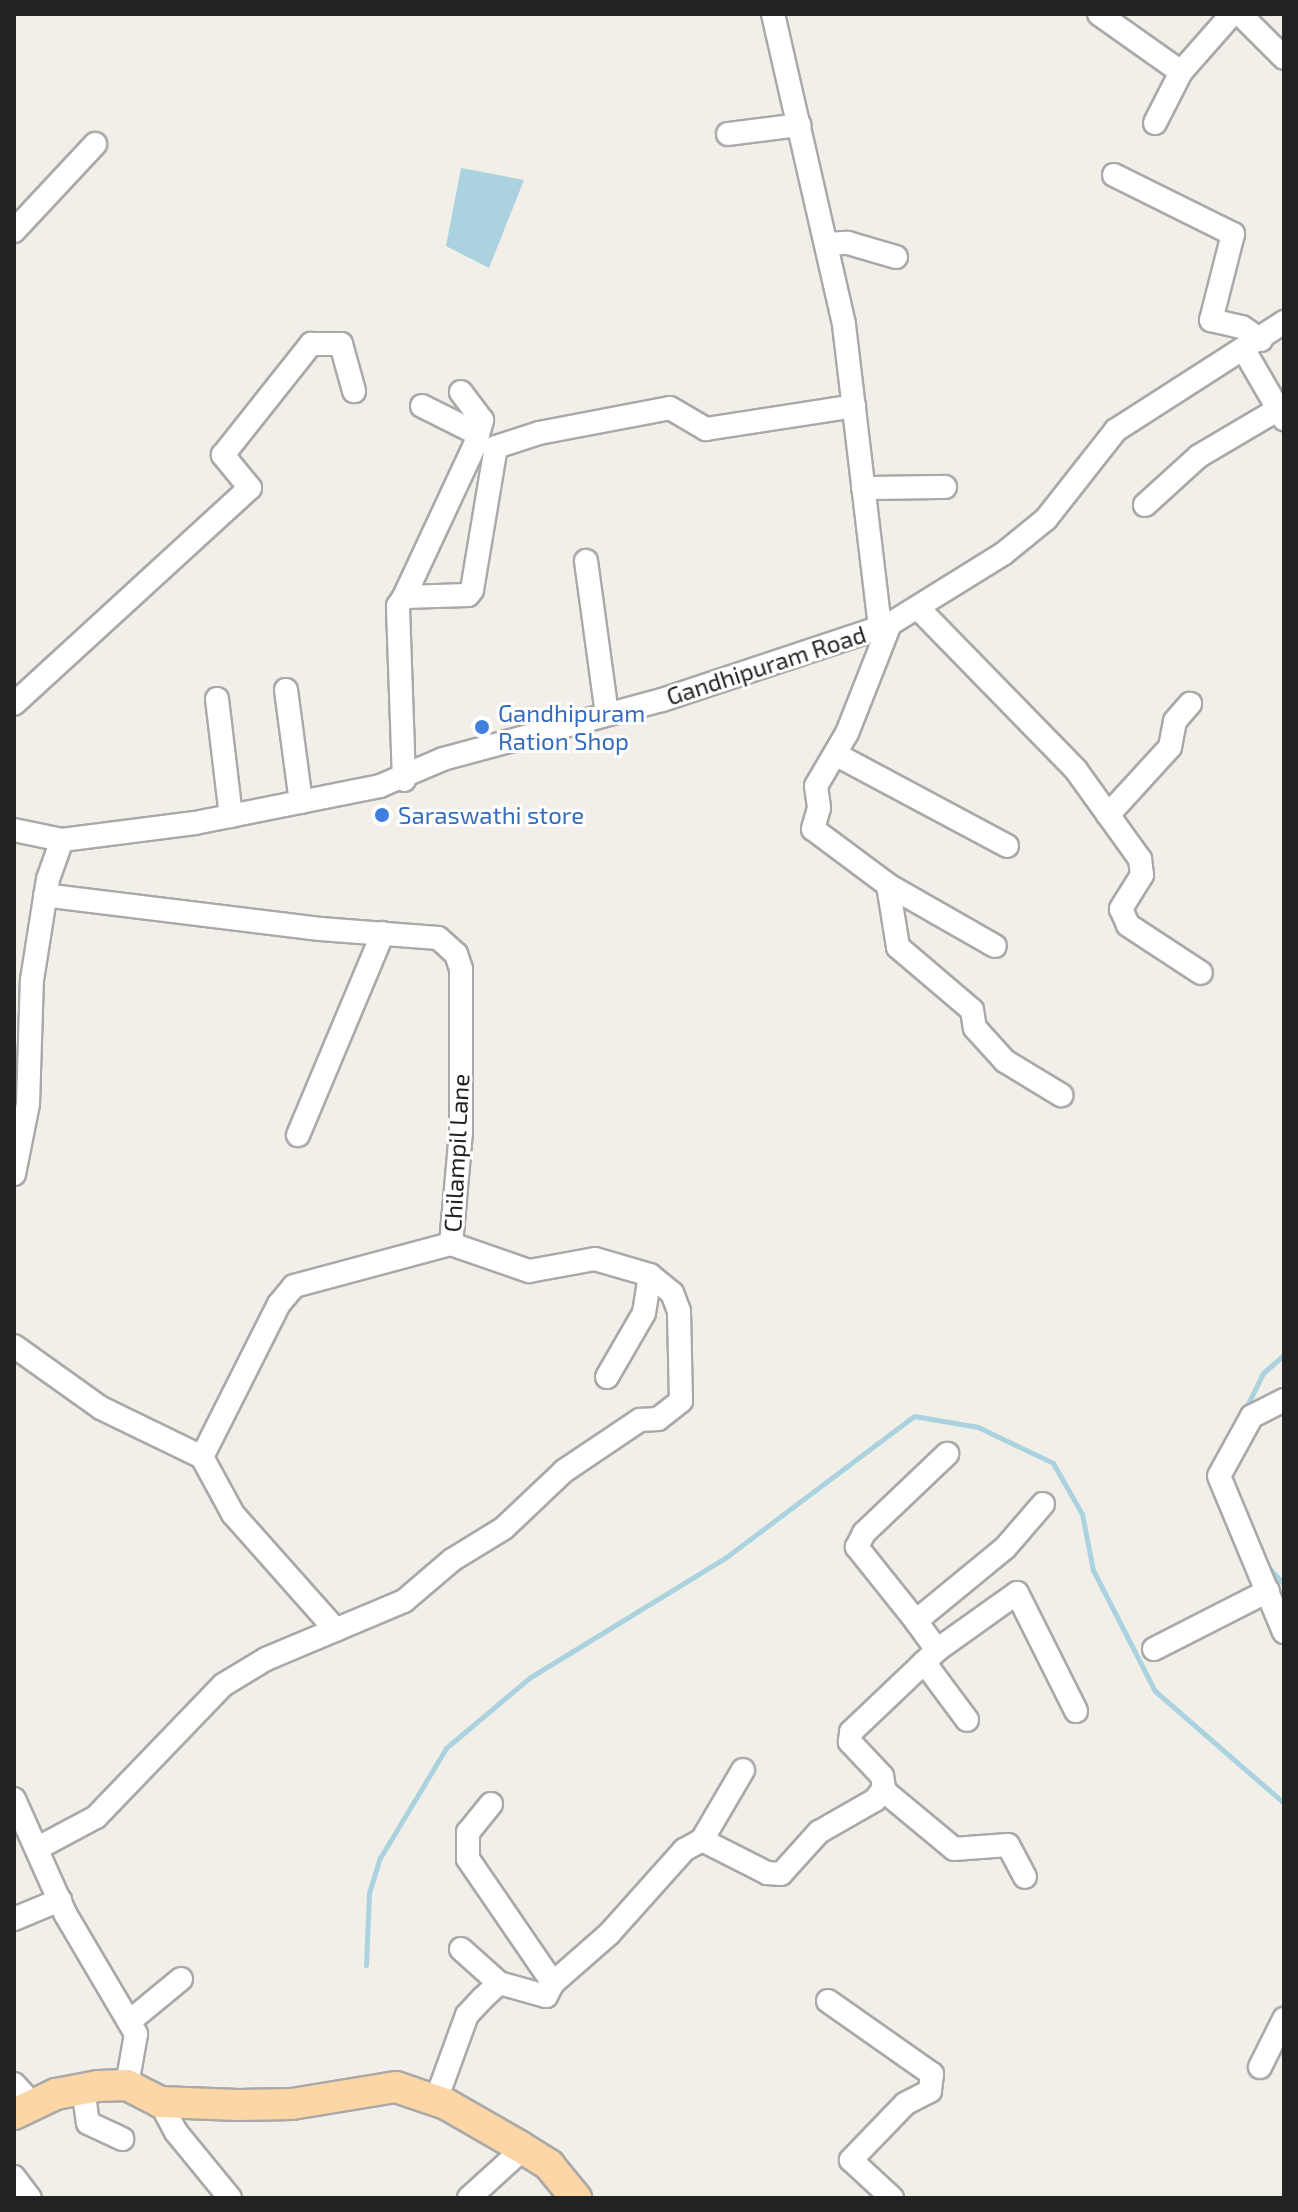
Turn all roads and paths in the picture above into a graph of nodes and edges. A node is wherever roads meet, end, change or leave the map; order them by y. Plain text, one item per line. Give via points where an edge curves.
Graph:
1 (773, 14) edge
2 (1099, 14) edge
3 (1232, 14) edge
4 (1240, 14) edge
5 (1284, 58) edge
6 (1181, 72) junction
7 (1155, 123) dead end
8 (799, 125) junction
9 (728, 134) dead end
10 (95, 144) dead end
11 (1114, 175) dead end
12 (14, 231) edge
13 (826, 244) junction
14 (896, 257) dead end
15 (1284, 322) edge
16 (1252, 345) junction
17 (354, 391) dead end
18 (461, 392) dead end
19 (422, 406) dead end
20 (854, 406) junction
21 (1281, 414) edge
22 (482, 446) junction
23 (945, 487) dead end
24 (863, 488) junction
25 (1145, 505) dead end
26 (586, 561) dead end
27 (400, 608) junction
28 (919, 609) junction
29 (885, 626) junction
30 (286, 690) dead end
31 (217, 699) dead end
32 (14, 704) edge
33 (1190, 704) dead end
34 (607, 714) junction
35 (835, 754) junction
36 (404, 780) junction
37 (301, 802) junction
38 (1108, 815) junction
39 (231, 816) junction
40 (14, 830) edge
41 (62, 840) junction
42 (1007, 846) dead end
43 (888, 885) junction
44 (45, 895) junction
45 (383, 933) junction
46 (995, 946) dead end
47 (1201, 973) dead end
48 (23, 980) edge
49 (1061, 1095) dead end
50 (298, 1135) dead end
51 (14, 1174) edge
52 (451, 1244) junction
53 (650, 1275) junction
54 (14, 1346) edge
55 (607, 1377) dead end
56 (1284, 1400) edge
57 (947, 1454) dead end
58 (202, 1457) junction
59 (1043, 1504) dead end
60 (1268, 1591) junction
61 (916, 1621) junction
62 (336, 1630) junction
63 (1284, 1632) edge
64 (1154, 1649) dead end
65 (930, 1656) junction
66 (1076, 1711) dead end
67 (967, 1720) dead end
68 (743, 1770) dead end
69 (883, 1790) junction
70 (14, 1799) edge
71 (491, 1804) dead end
72 (702, 1840) junction
73 (38, 1848) junction
74 (1025, 1877) dead end
75 (60, 1900) junction
76 (14, 1919) edge
77 (461, 1949) dead end
78 (181, 1979) dead end
79 (499, 1983) junction
80 (553, 1983) junction
81 (828, 2001) dead end
82 (1284, 2019) edge
83 (130, 2021) junction
84 (1260, 2067) dead end
85 (127, 2085) junction
86 (83, 2088) junction
87 (20, 2100) edge
88 (436, 2100) junction
89 (160, 2102) junction
90 (122, 2139) dead end
91 (523, 2149) junction
92 (14, 2177) edge
93 (30, 2198) edge
94 (230, 2198) edge
95 (469, 2198) edge
96 (576, 2198) edge
97 (892, 2198) edge

1 - 8 street
2 - 6 street
3 - 6 street
4 - 5 street
6 - 7 street
8 - 9 street
8 - 13 street
10 - 12 street
11 - 16 street via 1233,234 1211,320 1242,327
13 - 14 street via 848,243
13 - 20 street
15 - 16 street, Gandhipuram Road
16 - 21 street
16 - 28 street, Gandhipuram Road via 1116,430 1046,519
17 - 32 street via 341,344 311,344 223,455 250,488
18 - 22 street via 482,420
19 - 22 street
20 - 22 street via 706,429 670,408
20 - 24 street
21 - 25 street via 1199,456
22 - 27 street
22 - 27 street via 472,590
23 - 24 street
24 - 29 street
26 - 34 street
27 - 36 street
28 - 29 street, Gandhipuram Road
28 - 38 street via 1047,737
29 - 34 street, Gandhipuram Road
29 - 35 street
30 - 37 street
31 - 39 street
33 - 38 street via 1175,721 1170,747
34 - 36 street, Gandhipuram Road via 443,759
35 - 42 street
35 - 43 street via 816,786 819,808 813,829
36 - 37 street, Gandhipuram Road
37 - 39 street, Gandhipuram Road
38 - 47 street via 1140,859 1142,875 1121,909 1128,925
39 - 41 street, Gandhipuram Road
40 - 41 street, Gandhipuram Road
41 - 44 street
43 - 46 street
43 - 49 street via 898,947 972,1010 975,1028 1005,1061
44 - 45 street, Chilampil Lane
44 - 48 street
45 - 50 street
45 - 52 street, Chilampil Lane via 438,938 456,954 461,969 461,1133
48 - 51 street via 28,1104
52 - 53 street via 529,1271 595,1259
52 - 58 street, Chilampil Lane via 294,1286 279,1304
53 - 55 street via 644,1313
53 - 62 street via 672,1293 679,1311 681,1401 658,1419 640,1420 564,1471 504,1528 452,1560 404,1601
54 - 58 street via 101,1408
56 - 60 street via 1252,1416 1219,1476
57 - 61 street via 864,1533 857,1547
58 - 62 street via 233,1514
59 - 61 street via 1005,1548
60 - 63 street
60 - 64 street
61 - 65 street
62 - 73 street via 223,1685 96,1817
65 - 66 street via 1017,1593
65 - 67 street
65 - 69 street via 851,1732 850,1742 882,1776
68 - 72 street
69 - 72 street via 819,1832 781,1874 767,1873
69 - 74 street via 954,1849 1008,1845
70 - 73 street
71 - 80 street via 468,1832 468,1859
72 - 80 street via 684,1850 609,1934
73 - 75 street
75 - 76 street
75 - 83 street
77 - 79 street
78 - 83 street
79 - 80 street via 546,1996
79 - 88 street via 467,2015
81 - 97 street via 932,2074 930,2091 905,2104 851,2160
82 - 84 street
83 - 85 street via 136,2034
85 - 86 main road
85 - 89 main road
86 - 87 main road
86 - 90 street via 88,2123
88 - 89 main road via 396,2087 292,2104
88 - 91 main road
89 - 94 street via 176,2132
91 - 95 street
91 - 96 main road via 549,2165
92 - 93 street

